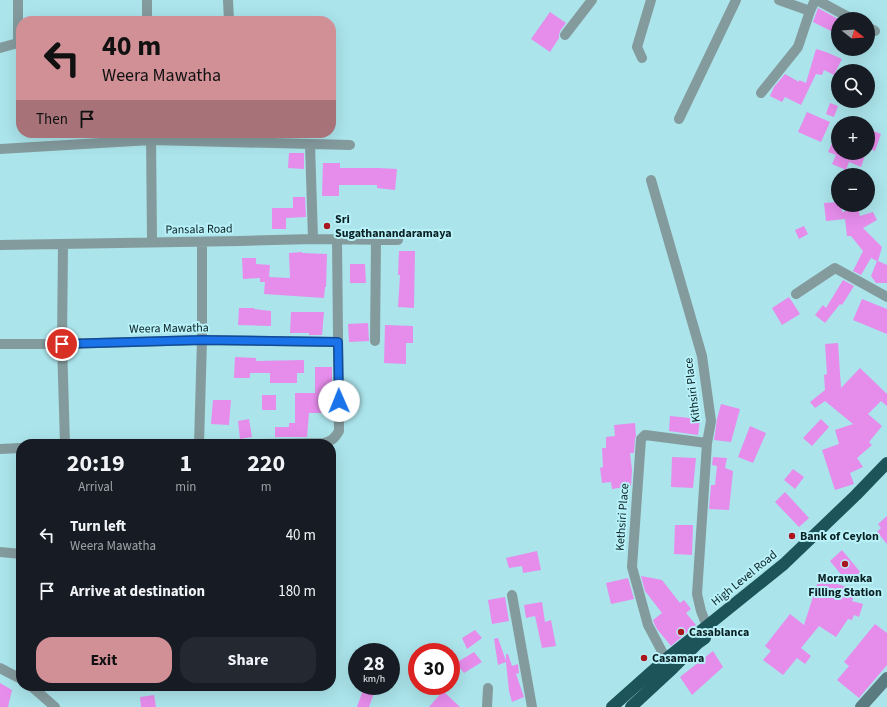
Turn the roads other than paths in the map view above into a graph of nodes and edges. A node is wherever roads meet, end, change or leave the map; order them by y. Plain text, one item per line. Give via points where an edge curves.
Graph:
1 (18, 0) edge
2 (147, 0) edge
3 (228, 0) edge
4 (592, 0) edge
5 (651, 0) edge
6 (736, 0) edge
7 (779, 0) edge
8 (816, 0) edge
9 (810, 11) junction
10 (839, 12) edge
11 (18, 16) edge
12 (148, 16) edge
13 (229, 16) edge
14 (565, 35) dead end
15 (16, 44) edge
16 (0, 48) edge
17 (642, 58) dead end
18 (761, 93) dead end
19 (679, 119) dead end
20 (126, 138) edge
21 (151, 138) edge
22 (191, 138) edge
23 (310, 144) junction
24 (350, 145) dead end
25 (0, 148) edge
26 (651, 180) dead end
27 (313, 239) junction
28 (337, 240) junction
29 (376, 240) junction
30 (398, 240) dead end
31 (152, 242) junction
32 (202, 242) junction
33 (63, 244) junction
34 (0, 245) edge
35 (796, 294) dead end
36 (887, 298) edge
37 (202, 340) junction
38 (375, 341) dead end
39 (338, 342) junction
40 (0, 344) edge
41 (62, 344) junction
42 (65, 439) edge
43 (199, 439) edge
44 (334, 439) edge
45 (707, 443) junction
46 (0, 448) edge
47 (16, 448) edge
48 (887, 463) edge
49 (887, 474) edge
50 (0, 552) edge
51 (16, 554) edge
52 (512, 595) dead end
53 (707, 626) junction
54 (666, 660) junction
55 (0, 668) edge
56 (16, 676) edge
57 (887, 678) edge
58 (488, 688) dead end
59 (37, 691) edge
60 (55, 707) edge
61 (487, 707) edge
62 (532, 707) edge
63 (612, 707) edge
64 (631, 707) edge
65 (861, 707) edge

1 - 11 street
2 - 12 street
3 - 13 street
4 - 14 street
5 - 17 street via 636,47
6 - 19 street
7 - 9 street
8 - 9 street
8 - 10 street
9 - 18 street via 798,47
15 - 16 street
20 - 25 street
21 - 31 street
22 - 23 street
23 - 24 street
23 - 27 street
26 - 45 street, Kithsiri Place via 702,356 711,421
27 - 28 street, Pansala Road
27 - 32 street, Pansala Road
28 - 29 street, Pansala Road
28 - 39 street
29 - 30 street, Pansala Road
29 - 38 street
31 - 32 street, Pansala Road
31 - 33 street, Pansala Road
32 - 37 street
33 - 34 street, Pansala Road
33 - 41 street
35 - 36 street via 835,268
37 - 39 street, Weera Mawatha
37 - 41 street, Weera Mawatha
37 - 43 street
39 - 44 street via 339,431
40 - 41 street, Weera Mawatha
41 - 42 street
45 - 53 street, Kithsiri Place via 698,594
45 - 54 street, Kethsiri Place via 645,435 641,439 632,567 648,625
46 - 47 street
48 - 53 highway, High Level Road via 784,564
49 - 64 highway, High Level Road via 789,570 698,643
50 - 51 street
52 - 62 street
53 - 54 highway, High Level Road
54 - 63 highway, High Level Road
55 - 56 street
57 - 65 street
58 - 61 street
59 - 60 street

